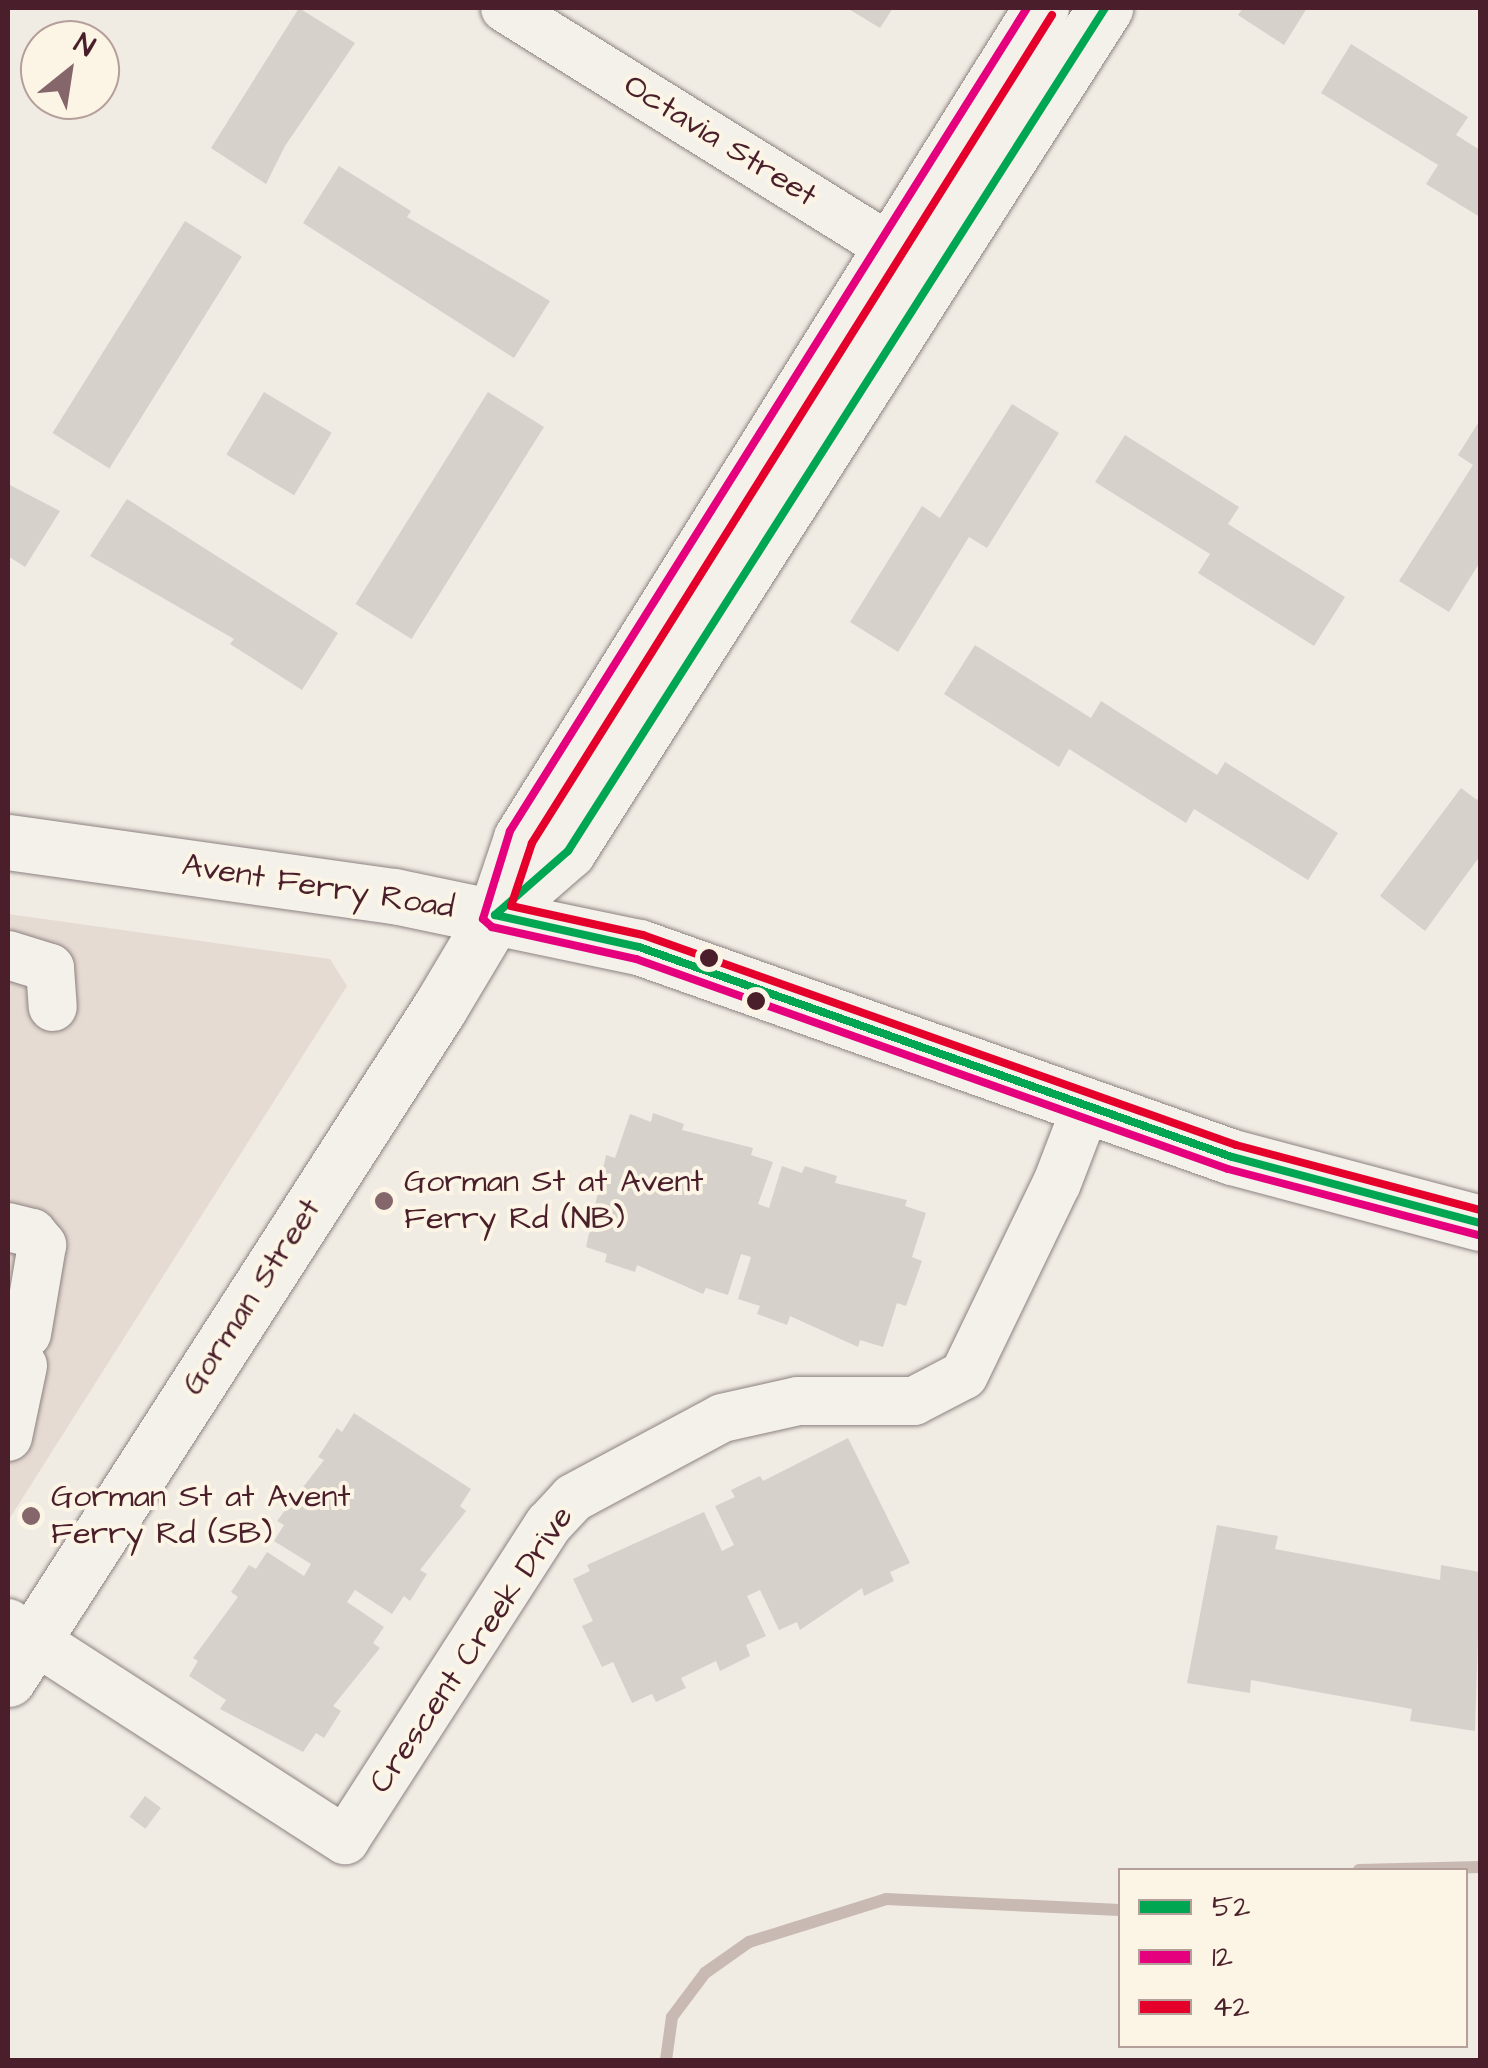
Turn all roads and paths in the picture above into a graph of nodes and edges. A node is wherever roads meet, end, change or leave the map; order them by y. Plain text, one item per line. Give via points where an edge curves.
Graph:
1 (505, 8) edge
2 (1041, 8) edge
3 (1105, 8) edge
4 (888, 246) junction
5 (934, 275) junction
6 (8, 842) edge
7 (495, 915) junction
8 (8, 955) edge
9 (54, 1007) dead end
10 (1086, 1105) junction
11 (1480, 1222) edge
12 (8, 1227) edge
13 (8, 1438) edge
14 (16, 1647) edge

1 - 4 street, Octavia Street
2 - 4 main road, Gorman Street
3 - 5 main road, Gorman Street
4 - 5 street, Octavia Street
4 - 7 main road, Gorman Street via 521,838
5 - 7 main road, Gorman Street via 568,851
6 - 7 main road, Avent Ferry Road
7 - 10 main road, Avent Ferry Road via 638,947
7 - 14 main road, Gorman Street
8 - 9 street via 50,968
10 - 11 main road, Avent Ferry Road via 1232,1157
10 - 14 street, Crescent Creek Drive via 1057,1183 964,1375 946,1390 914,1401 798,1401 722,1418 573,1498 549,1524 345,1840
12 - 13 street via 32,1234 42,1246

